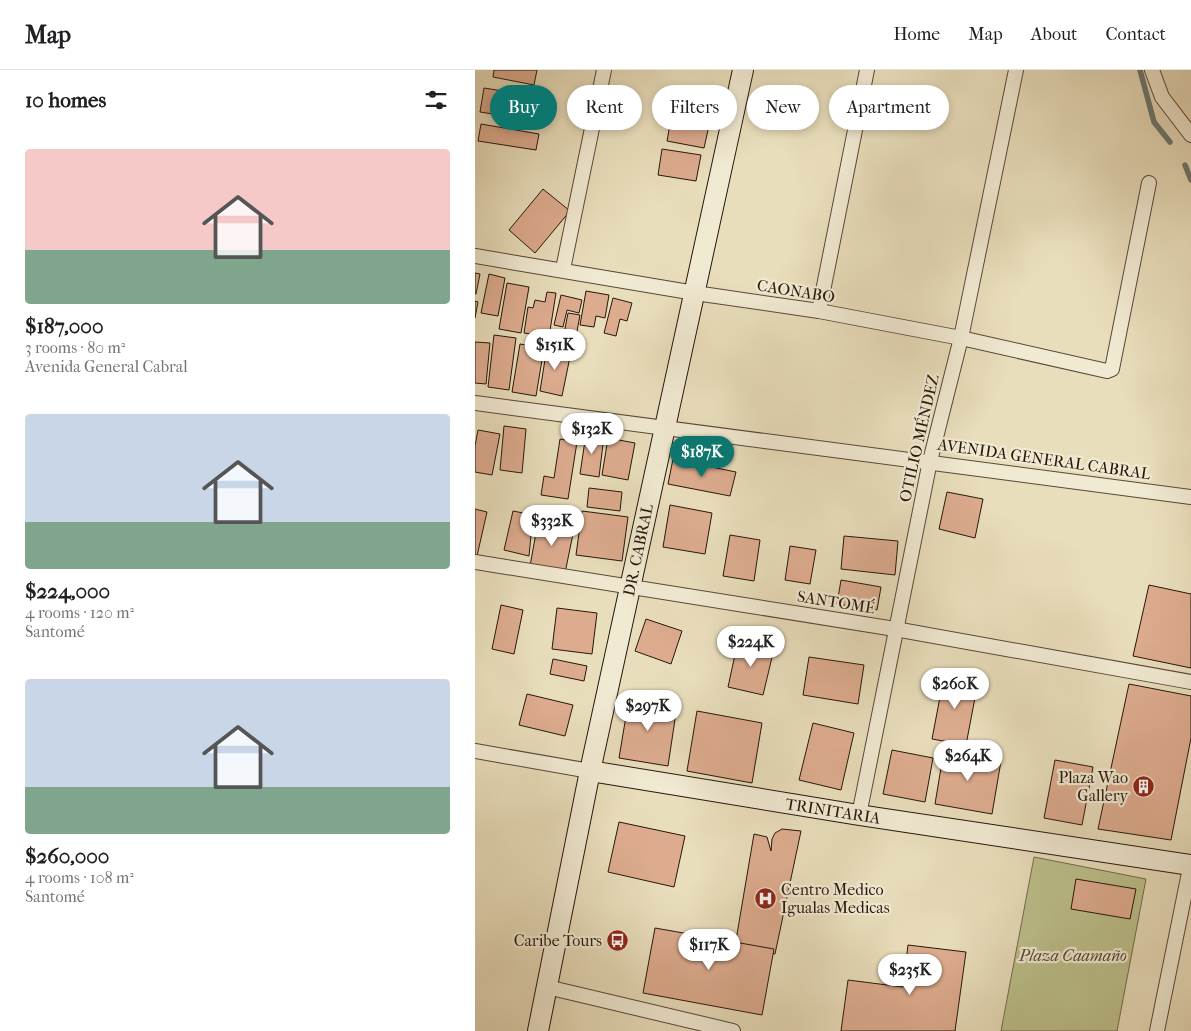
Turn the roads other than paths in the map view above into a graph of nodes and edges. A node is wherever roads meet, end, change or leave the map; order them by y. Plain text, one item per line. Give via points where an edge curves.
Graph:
1 (604, 70) edge
2 (743, 70) edge
3 (867, 70) edge
4 (1017, 70) edge
5 (1152, 70) edge
6 (1191, 135) edge
7 (1149, 182) dead end
8 (475, 256) edge
9 (563, 269) junction
10 (695, 293) junction
11 (819, 311) junction
12 (961, 338) junction
13 (475, 403) edge
14 (664, 428) junction
15 (930, 461) junction
16 (1191, 497) edge
17 (475, 562) edge
18 (630, 588) junction
19 (895, 629) junction
20 (1191, 682) edge
21 (475, 750) edge
22 (590, 771) junction
23 (859, 816) junction
24 (1191, 864) edge
25 (547, 987) junction
26 (538, 1031) edge
27 (733, 1031) edge
28 (1157, 1031) edge

1 - 9 street
2 - 10 street, DR. CABRAL
3 - 11 street
4 - 12 street, OTILIO MÉNDEZ
5 - 6 street via 1162,98
7 - 12 street, CAONABO via 1112,369
8 - 9 street, CAONABO
9 - 10 street, CAONABO
10 - 11 street, CAONABO
10 - 14 street, DR. CABRAL
11 - 12 street, CAONABO
12 - 15 street, OTILIO MÉNDEZ
13 - 14 street, AVENIDA GENERAL CABRAL
14 - 15 street, AVENIDA GENERAL CABRAL
14 - 18 street, DR. CABRAL
15 - 16 street, AVENIDA GENERAL CABRAL
15 - 19 street, OTILIO MÉNDEZ
17 - 18 street, SANTOMÉ
18 - 19 street, SANTOMÉ
18 - 22 street, DR. CABRAL
19 - 20 street, SANTOMÉ
19 - 23 street, OTILIO MÉNDEZ
21 - 22 street, TRINITARIA
22 - 23 street, TRINITARIA
22 - 25 street, DR. CABRAL
23 - 24 street, TRINITARIA
24 - 28 street
25 - 26 street, DR. CABRAL
25 - 27 street

